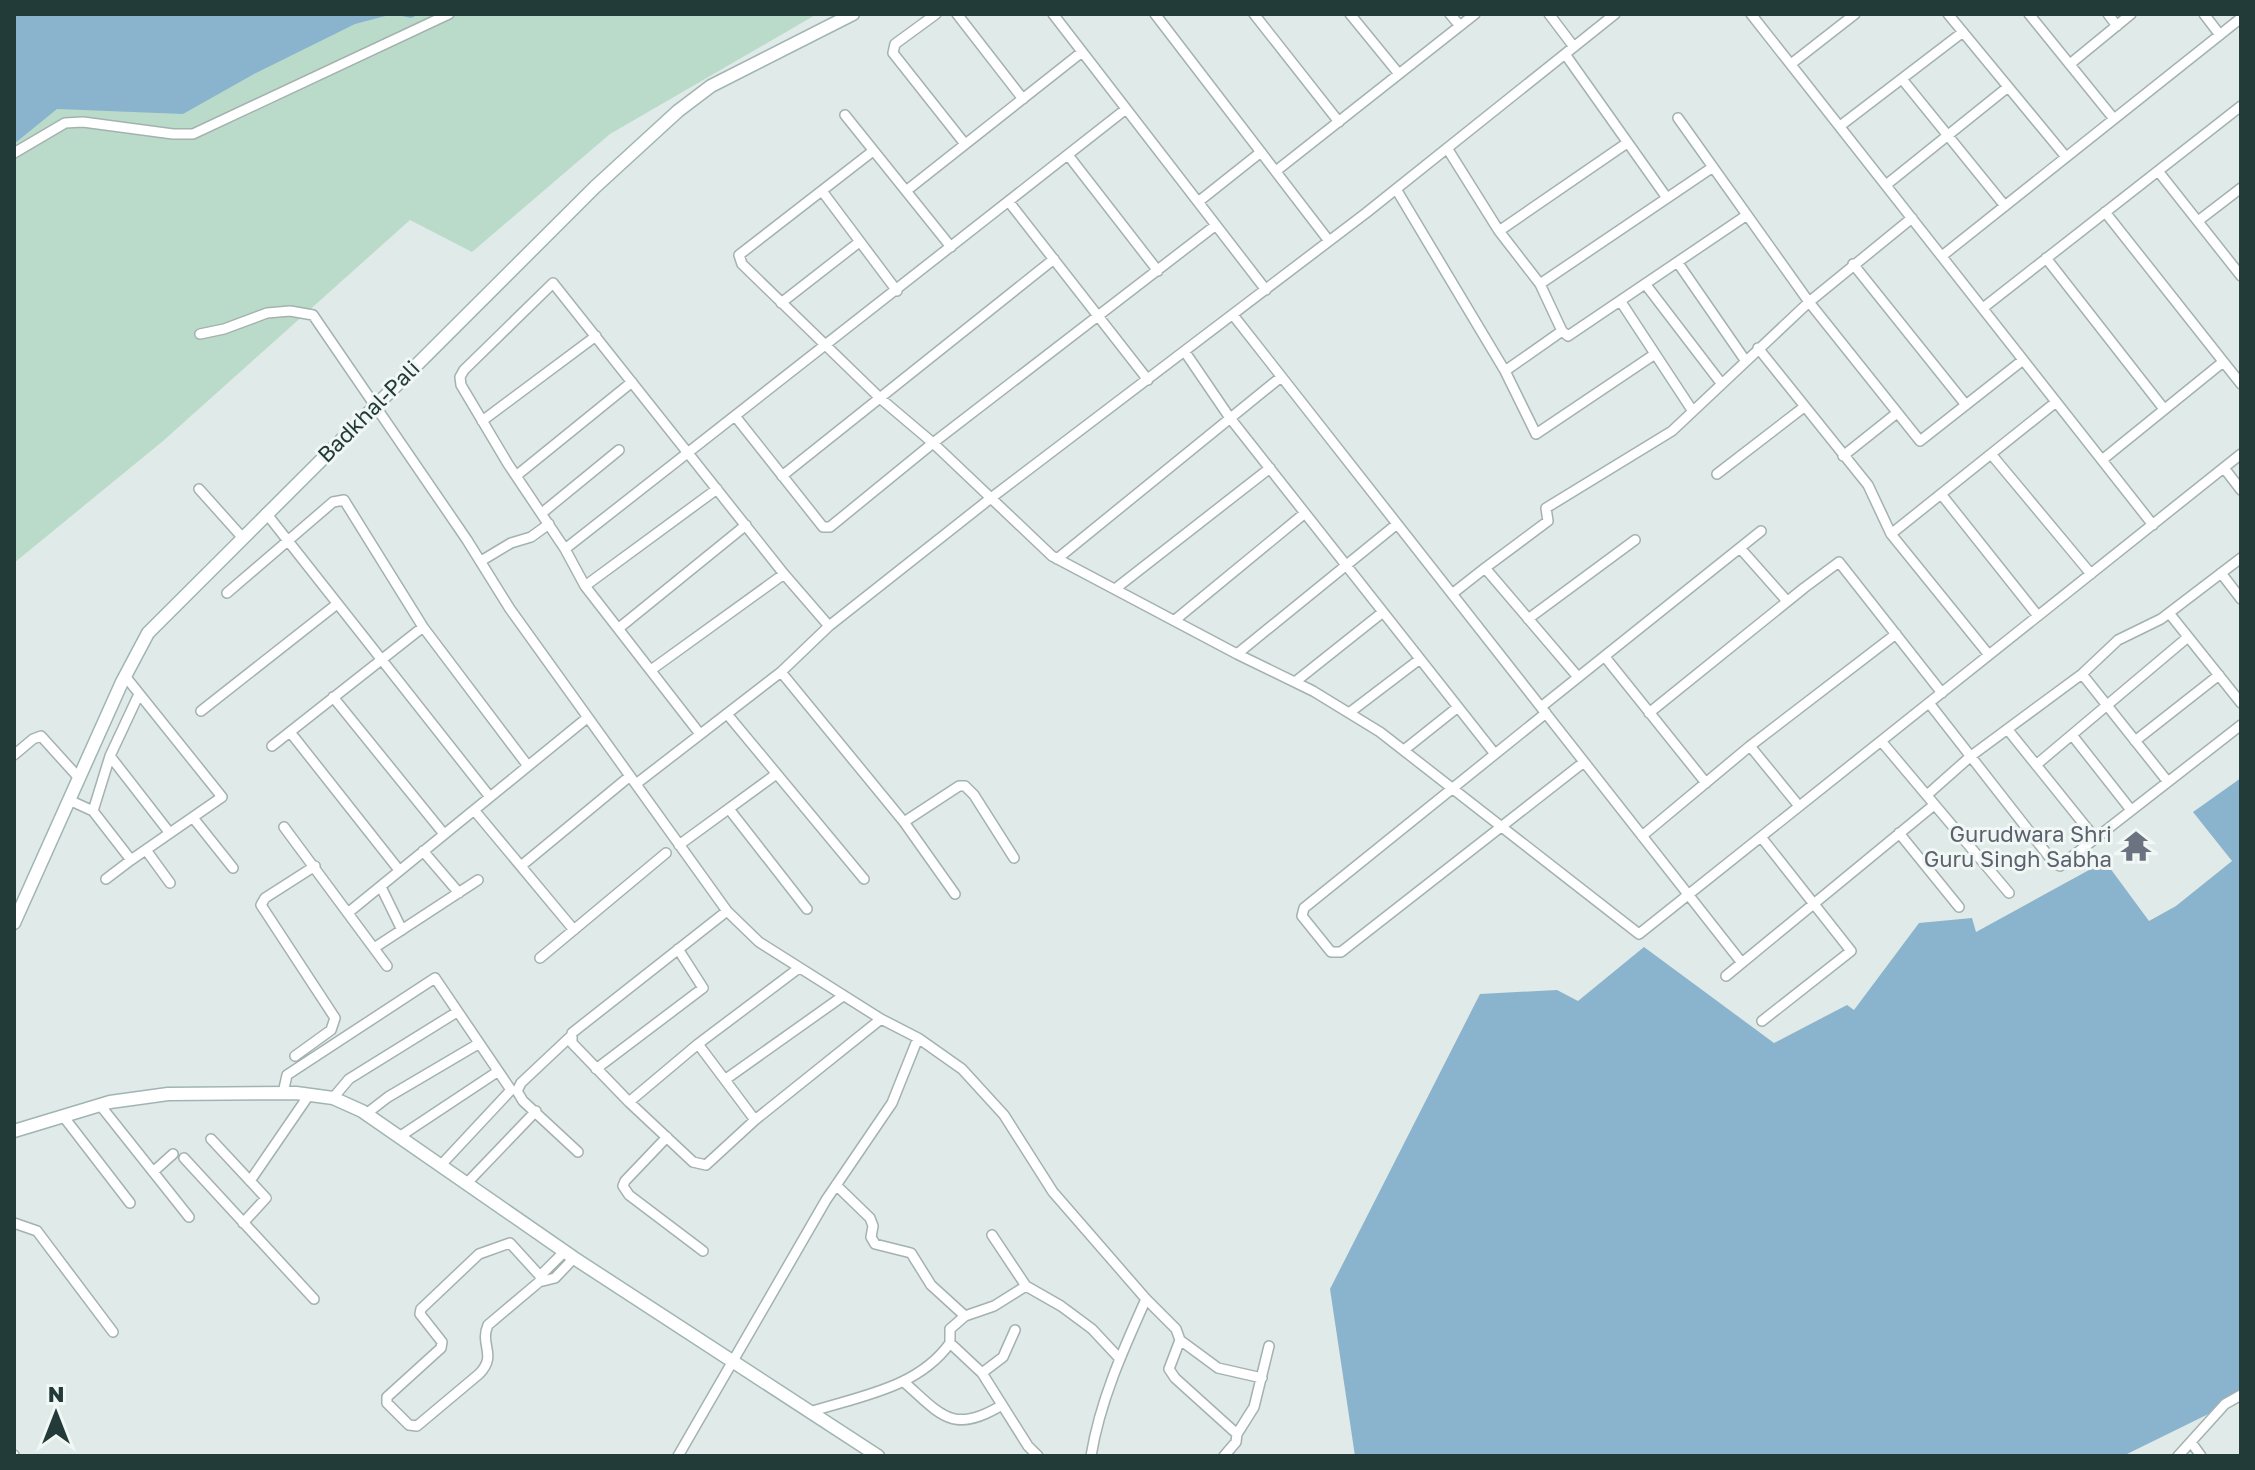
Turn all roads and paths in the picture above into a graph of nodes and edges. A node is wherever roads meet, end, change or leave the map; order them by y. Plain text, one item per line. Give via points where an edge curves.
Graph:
1 (449, 14) edge
2 (853, 14) edge
3 (936, 14) edge
4 (957, 14) edge
5 (1053, 14) edge
6 (1155, 14) edge
7 (1254, 14) edge
8 (1350, 14) edge
9 (1450, 14) edge
10 (1475, 14) edge
11 (1549, 14) edge
12 (1615, 14) edge
13 (1751, 14) edge
14 (1855, 14) edge
15 (1948, 14) edge
16 (2029, 14) edge
17 (2108, 14) edge
18 (2131, 14) edge
19 (2204, 14) edge
20 (2241, 18) edge
21 (1460, 26) junction
22 (2117, 26) junction
23 (1963, 32) junction
24 (2220, 35) junction
25 (1574, 47) junction
26 (1082, 52) junction
27 (1565, 54) junction
28 (1791, 64) junction
29 (2070, 64) junction
30 (1399, 74) junction
31 (1902, 79) junction
32 (2008, 87) junction
33 (1023, 99) junction
34 (2241, 106) edge
35 (1126, 109) junction
36 (845, 115) dead end
37 (1678, 118) dead end
38 (2114, 119) junction
39 (1339, 122) junction
40 (1840, 126) junction
41 (1948, 135) junction
42 (1627, 143) junction
43 (965, 144) junction
44 (1447, 148) junction
45 (873, 151) junction
46 (1261, 152) junction
47 (14, 153) edge
48 (1068, 155) junction
49 (2066, 157) junction
50 (1713, 167) junction
51 (1276, 171) junction
52 (2158, 171) junction
53 (1886, 185) junction
54 (2241, 188) edge
55 (1396, 189) junction
56 (822, 191) junction
57 (906, 191) junction
58 (1667, 198) junction
59 (1009, 202) junction
60 (1198, 202) junction
61 (2005, 206) junction
62 (2105, 212) junction
63 (1747, 215) junction
64 (1912, 218) junction
65 (2198, 221) junction
66 (1216, 225) junction
67 (1499, 231) junction
68 (1329, 241) junction
69 (858, 243) junction
70 (951, 247) junction
71 (1942, 256) junction
72 (2046, 258) junction
73 (1054, 259) junction
74 (1678, 263) junction
75 (1853, 264) junction
76 (1158, 271) junction
77 (2241, 276) edge
78 (1540, 284) junction
79 (1646, 285) junction
80 (1266, 290) junction
81 (897, 291) junction
82 (1621, 302) junction
83 (1809, 302) junction
84 (781, 303) junction
85 (1983, 308) junction
86 (1233, 315) junction
87 (1099, 317) junction
88 (1562, 331) junction
89 (200, 334) dead end
90 (596, 336) junction
91 (827, 346) junction
92 (1758, 348) junction
93 (1185, 352) junction
94 (1655, 354) junction
95 (1745, 360) junction
96 (2023, 360) junction
97 (2223, 362) junction
98 (1505, 371) junction
99 (1281, 377) junction
100 (1148, 380) junction
101 (632, 382) junction
102 (1721, 383) junction
103 (2241, 384) edge
104 (881, 399) junction
105 (2056, 402) junction
106 (375, 405) junction
107 (1966, 405) junction
108 (1804, 407) junction
109 (2164, 409) junction
110 (1692, 410) junction
111 (1897, 413) junction
112 (735, 416) junction
113 (1230, 418) junction
114 (482, 421) junction
115 (933, 443) junction
116 (619, 450) dead end
117 (688, 452) junction
118 (1991, 454) junction
119 (2241, 454) edge
120 (1843, 456) junction
121 (2102, 460) junction
122 (1270, 468) junction
123 (2224, 468) junction
124 (1717, 474) dead end
125 (516, 476) junction
126 (782, 476) junction
127 (199, 489) dead end
128 (717, 489) junction
129 (2241, 490) edge
130 (1941, 494) junction
131 (991, 498) junction
132 (266, 513) junction
133 (542, 513) junction
134 (1305, 513) junction
135 (549, 524) junction
136 (1397, 524) junction
137 (746, 525) junction
138 (2153, 525) junction
139 (1761, 531) dead end
140 (1891, 534) junction
141 (242, 537) junction
142 (1635, 540) dead end
143 (288, 542) junction
144 (1740, 548) junction
145 (565, 549) junction
146 (2241, 558) edge
147 (1057, 559) junction
148 (481, 561) junction
149 (1346, 565) junction
150 (1485, 568) junction
151 (2221, 573) junction
152 (784, 574) junction
153 (2091, 574) junction
154 (585, 586) junction
155 (1115, 589) junction
156 (227, 593) dead end
157 (1452, 594) junction
158 (2241, 599) edge
159 (1787, 601) junction
160 (337, 604) junction
161 (1383, 612) junction
162 (2169, 613) junction
163 (2038, 616) junction
164 (1528, 619) junction
165 (1175, 620) junction
166 (829, 626) junction
167 (423, 627) junction
168 (619, 628) junction
169 (1896, 634) junction
170 (2188, 637) junction
171 (1237, 654) junction
172 (1989, 655) junction
173 (1605, 657) junction
174 (380, 658) junction
175 (1420, 659) junction
176 (651, 670) junction
177 (781, 672) junction
178 (2082, 674) junction
179 (2219, 675) junction
180 (125, 676) junction
181 (1578, 677) junction
182 (1295, 682) junction
183 (1942, 693) junction
184 (139, 694) junction
185 (333, 697) junction
186 (1929, 703) junction
187 (2241, 703) edge
188 (2107, 705) junction
189 (1458, 707) junction
190 (1543, 710) junction
191 (201, 711) dead end
192 (1349, 713) junction
193 (1649, 713) junction
194 (727, 714) junction
195 (587, 718) junction
196 (2241, 725) edge
197 (2008, 730) junction
198 (290, 732) junction
199 (700, 734) junction
200 (2072, 735) junction
201 (1881, 741) junction
202 (2135, 741) junction
203 (272, 746) dead end
204 (1750, 746) junction
205 (1404, 750) junction
206 (1495, 754) junction
207 (14, 755) edge
208 (110, 756) junction
209 (1971, 756) junction
210 (1584, 762) junction
211 (2036, 765) junction
212 (528, 766) junction
213 (775, 775) junction
214 (79, 778) junction
215 (633, 780) junction
216 (2168, 782) junction
217 (1706, 783) junction
218 (1452, 788) junction
219 (1927, 795) junction
220 (490, 797) junction
221 (69, 800) junction
222 (1934, 805) junction
223 (1799, 806) junction
224 (729, 809) junction
225 (474, 810) junction
226 (2131, 810) junction
227 (93, 811) junction
228 (194, 819) junction
229 (904, 822) junction
230 (1501, 826) junction
231 (284, 827) dead end
232 (169, 832) junction
233 (1899, 833) junction
234 (444, 834) junction
235 (1642, 836) junction
236 (1761, 837) junction
237 (2095, 838) junction
238 (679, 845) junction
239 (146, 850) junction
240 (423, 851) junction
241 (666, 853) dead end
242 (1014, 858) dead end
243 (131, 860) junction
244 (315, 866) junction
245 (521, 866) junction
246 (233, 868) dead end
247 (399, 870) junction
248 (106, 879) dead end
249 (864, 879) dead end
250 (478, 880) dead end
251 (170, 883) dead end
252 (381, 887) junction
253 (459, 893) junction
254 (2009, 893) dead end
255 (955, 894) dead end
256 (1689, 895) junction
257 (1814, 903) junction
258 (1959, 907) dead end
259 (807, 909) dead end
260 (727, 911) junction
261 (349, 912) junction
262 (14, 923) edge
263 (402, 930) junction
264 (574, 930) junction
265 (374, 948) junction
266 (678, 949) junction
267 (540, 958) dead end
268 (1742, 963) junction
269 (387, 966) dead end
270 (799, 968) junction
271 (1726, 976) dead end
272 (843, 996) junction
273 (457, 1012) junction
274 (881, 1019) junction
275 (1762, 1021) dead end
276 (571, 1036) junction
277 (918, 1038) junction
278 (478, 1044) junction
279 (698, 1044) junction
280 (295, 1056) dead end
281 (596, 1069) junction
282 (497, 1072) junction
283 (726, 1079) junction
284 (283, 1093) junction
285 (309, 1095) junction
286 (333, 1098) junction
287 (629, 1102) junction
288 (100, 1105) junction
289 (536, 1111) junction
290 (366, 1114) junction
291 (63, 1116) junction
292 (755, 1120) junction
293 (14, 1131) edge
294 (399, 1137) junction
295 (667, 1137) junction
296 (211, 1139) dead end
297 (578, 1152) dead end
298 (173, 1154) dead end
299 (184, 1158) dead end
300 (441, 1165) junction
301 (153, 1172) junction
302 (250, 1181) junction
303 (467, 1183) junction
304 (836, 1185) junction
305 (130, 1203) dead end
306 (189, 1217) dead end
307 (14, 1223) edge
308 (243, 1223) junction
309 (992, 1235) dead end
310 (703, 1251) dead end
311 (570, 1254) junction
312 (540, 1279) junction
313 (1026, 1286) junction
314 (314, 1299) dead end
315 (1146, 1299) junction
316 (965, 1316) junction
317 (1015, 1330) dead end
318 (113, 1332) dead end
319 (1180, 1340) junction
320 (950, 1343) junction
321 (1269, 1346) dead end
322 (1120, 1359) junction
323 (733, 1364) junction
324 (982, 1373) junction
325 (1262, 1378) junction
326 (904, 1382) junction
327 (2241, 1395) edge
328 (1002, 1405) junction
329 (810, 1412) junction
330 (1237, 1434) junction
331 (2191, 1442) junction
332 (678, 1456) edge
333 (878, 1456) edge
334 (1038, 1456) edge
335 (1091, 1456) edge
336 (1224, 1456) edge
337 (2178, 1456) edge
338 (2201, 1456) edge

1 - 47 street via 193,134 65,123
2 - 106 street, Badkhal-Pali via 711,86 678,111
3 - 43 street via 895,44 893,53
4 - 33 street
5 - 26 street
6 - 46 street
7 - 39 street
8 - 30 street
9 - 21 street
10 - 21 street
11 - 25 street
12 - 25 street
13 - 28 street
14 - 28 street
15 - 23 street
16 - 29 street
17 - 22 street
18 - 22 street
19 - 24 street
20 - 24 street
21 - 30 street
22 - 29 street
23 - 31 street
23 - 32 street
24 - 38 street
25 - 27 street
26 - 33 street
26 - 35 street
27 - 42 street
27 - 44 street
28 - 40 street
29 - 38 street
30 - 39 street
31 - 40 street
31 - 41 street
32 - 41 street
32 - 49 street
33 - 43 street
34 - 52 street
35 - 48 street
35 - 60 street
36 - 45 street
37 - 50 street
38 - 49 street
39 - 51 street
40 - 53 street
41 - 53 street
41 - 61 street
42 - 58 street
42 - 67 street
43 - 57 street
44 - 55 street
44 - 67 street
45 - 56 street
45 - 57 street
46 - 51 street
46 - 60 street
48 - 59 street
48 - 76 street
49 - 61 street
50 - 58 street
50 - 63 street
51 - 68 street
52 - 62 street
52 - 65 street
53 - 64 street
54 - 65 street
55 - 68 street
55 - 98 street
56 - 69 street
56 - 84 street via 739,255
57 - 70 street
58 - 78 street
59 - 70 street
59 - 73 street
60 - 66 street
61 - 71 street
62 - 72 street
62 - 97 street
63 - 74 street
63 - 83 street
64 - 71 street
64 - 75 street
65 - 77 street
66 - 76 street
66 - 80 street
67 - 78 street
68 - 80 street
69 - 81 street
69 - 84 street
70 - 81 street
71 - 85 street
72 - 85 street
72 - 109 street
73 - 87 street
73 - 104 street
74 - 79 street
74 - 95 street
75 - 83 street
75 - 107 street
76 - 87 street
78 - 88 street
79 - 82 street
79 - 102 street
80 - 86 street
81 - 91 street
82 - 88 street via 1568,336
82 - 94 street
83 - 92 street
83 - 111 street
84 - 91 street
85 - 96 street
86 - 93 street
86 - 99 street
87 - 100 street
87 - 115 street
88 - 98 street
89 - 106 street via 267,313 313,315
90 - 101 street
90 - 114 street
90 - 114 street via 553,283 460,377
91 - 104 street
91 - 112 street
92 - 95 street
92 - 108 street
93 - 100 street
93 - 113 street
94 - 98 street via 1536,434
94 - 110 street
95 - 102 street
96 - 105 street
96 - 107 street
97 - 103 street
97 - 109 street
99 - 113 street
99 - 136 street
100 - 131 street
101 - 117 street
101 - 125 street
102 - 110 street
104 - 115 street
104 - 126 street
105 - 118 street
105 - 121 street
106 - 132 street, Badkhal-Pali
106 - 148 street
107 - 111 street via 1920,441
108 - 120 street
108 - 124 street
109 - 121 street
110 - 150 street via 1672,431 1546,508 1548,521
111 - 120 street
112 - 117 street
112 - 126 street
113 - 122 street
113 - 147 street
114 - 125 street
115 - 126 street via 830,527 823,527
115 - 131 street
116 - 133 street
117 - 128 street
117 - 145 street
118 - 130 street
118 - 153 street
119 - 123 street
120 - 140 street via 1868,485
121 - 138 street
122 - 134 street
122 - 155 street
123 - 129 street
123 - 138 street
125 - 133 street
127 - 141 street
128 - 137 street
128 - 154 street
130 - 140 street
130 - 163 street
131 - 147 street
131 - 166 street
132 - 141 street, Badkhal-Pali
132 - 143 street
133 - 135 street
134 - 149 street
134 - 165 street
135 - 145 street
135 - 148 street
136 - 149 street
136 - 157 street
137 - 152 street
137 - 168 street
138 - 153 street
139 - 144 street
140 - 172 street
141 - 180 street, Badkhal-Pali via 148,633
142 - 164 street
143 - 156 street
143 - 160 street
143 - 167 street via 333,502 344,500
144 - 159 street
144 - 173 street
145 - 154 street
146 - 151 street
147 - 155 street
148 - 195 street
149 - 161 street
149 - 171 street
150 - 157 street
150 - 164 street
151 - 158 street
151 - 162 street
152 - 166 street
152 - 176 street
153 - 163 street
154 - 168 street
155 - 165 street
157 - 190 street
159 - 169 street via 1839,562
159 - 193 street
160 - 174 street
160 - 191 street
161 - 175 street
161 - 182 street
162 - 170 street
162 - 178 street via 2118,640
163 - 172 street
164 - 181 street
165 - 171 street
166 - 177 street
167 - 174 street
167 - 212 street
168 - 176 street
169 - 183 street
169 - 204 street
170 - 179 street
170 - 188 street
171 - 182 street
172 - 183 street
173 - 181 street
173 - 193 street
174 - 185 street
174 - 220 street
175 - 189 street
175 - 192 street
176 - 199 street
177 - 194 street
177 - 229 street
178 - 188 street
178 - 197 street
179 - 187 street
179 - 202 street
180 - 184 street
180 - 214 street, Badkhal-Pali
181 - 190 street
182 - 192 street
183 - 186 street
184 - 208 street
184 - 228 street via 222,794
185 - 198 street
185 - 234 street
186 - 201 street
186 - 209 street
188 - 200 street
188 - 202 street
189 - 205 street
189 - 206 street
190 - 206 street
190 - 210 street
192 - 205 street
193 - 217 street
194 - 199 street
194 - 213 street
195 - 212 street
195 - 215 street
196 - 216 street
197 - 209 street
197 - 211 street
198 - 203 street
198 - 247 street
199 - 215 street
200 - 211 street
200 - 226 street
201 - 219 street
201 - 223 street
202 - 216 street
204 - 217 street
204 - 223 street
205 - 218 street
206 - 218 street
207 - 214 street via 41,736
208 - 227 street
208 - 232 street
209 - 219 street
209 - 237 street via 2057,865
210 - 230 street
210 - 235 street
211 - 237 street
212 - 220 street
213 - 224 street
213 - 249 street
214 - 221 street, Badkhal-Pali
215 - 238 street
215 - 245 street
216 - 226 street
217 - 235 street
218 - 230 street
218 - 230 street via 1304,908 1302,916 1331,952 1341,952
219 - 222 street
220 - 225 street
221 - 227 street
221 - 262 street, Badkhal-Pali
222 - 233 street
222 - 254 street
223 - 236 street
224 - 238 street
224 - 259 street
225 - 234 street
225 - 245 street
226 - 237 street
227 - 243 street
228 - 232 street
228 - 246 street
229 - 242 street via 965,786
229 - 255 street
230 - 256 street via 1639,934
231 - 244 street
232 - 239 street
233 - 257 street
233 - 258 street
234 - 240 street
235 - 256 street
236 - 256 street
236 - 257 street
238 - 260 street
239 - 243 street
239 - 251 street
240 - 247 street
240 - 253 street
241 - 264 street
243 - 248 street
244 - 261 street
244 - 280 street via 261,905 335,1018 331,1030
245 - 264 street
247 - 252 street
250 - 253 street
252 - 261 street
252 - 263 street
253 - 263 street
256 - 268 street
257 - 268 street
257 - 275 street via 1851,951
260 - 266 street
260 - 270 street via 759,942
261 - 265 street
263 - 265 street
264 - 267 street
265 - 269 street
266 - 276 street
266 - 281 street via 703,988
268 - 271 street
270 - 272 street
270 - 279 street
272 - 274 street
272 - 283 street
273 - 278 street
273 - 284 street via 435,978 287,1075
273 - 286 street via 349,1079
274 - 277 street
274 - 292 street
276 - 281 street
276 - 289 street via 517,1091
277 - 304 street via 892,1103
277 - 315 street via 962,1069 1004,1115 1053,1192
278 - 282 street
278 - 290 street
279 - 283 street
279 - 287 street
281 - 287 street
282 - 294 street
282 - 300 street via 511,1090
283 - 292 street
284 - 285 street
284 - 288 street via 168,1094
285 - 286 street
285 - 302 street
286 - 290 street
287 - 295 street
288 - 291 street
288 - 301 street
289 - 297 street
289 - 303 street
290 - 294 street
291 - 293 street
291 - 305 street
292 - 295 street via 706,1165 693,1162
294 - 300 street
295 - 310 street via 623,1186
296 - 302 street
298 - 301 street
299 - 308 street
300 - 303 street
301 - 306 street
302 - 308 street via 266,1198
303 - 311 street
304 - 316 street via 870,1218 875,1244 911,1253 931,1285
304 - 323 street
307 - 318 street via 37,1231
308 - 314 street
309 - 313 street
311 - 312 street via 555,1278
311 - 323 street
312 - 312 street via 488,1325 486,1366 417,1426 409,1425 387,1403 387,1397 441,1348 421,1309 479,1254 510,1243
313 - 316 street
313 - 322 street via 1092,1329
315 - 319 street
315 - 322 street
316 - 320 street via 950,1329
317 - 324 street via 1003,1357
319 - 325 street via 1218,1368
319 - 330 street via 1170,1373
320 - 324 street
320 - 326 street
321 - 325 street
322 - 335 street via 1096,1424
323 - 329 street
323 - 332 street
324 - 328 street
325 - 330 street via 1254,1407
326 - 328 street via 953,1419 981,1418
326 - 329 street
327 - 331 street via 2225,1404
328 - 334 street
329 - 333 street
330 - 336 street
331 - 337 street
331 - 338 street

